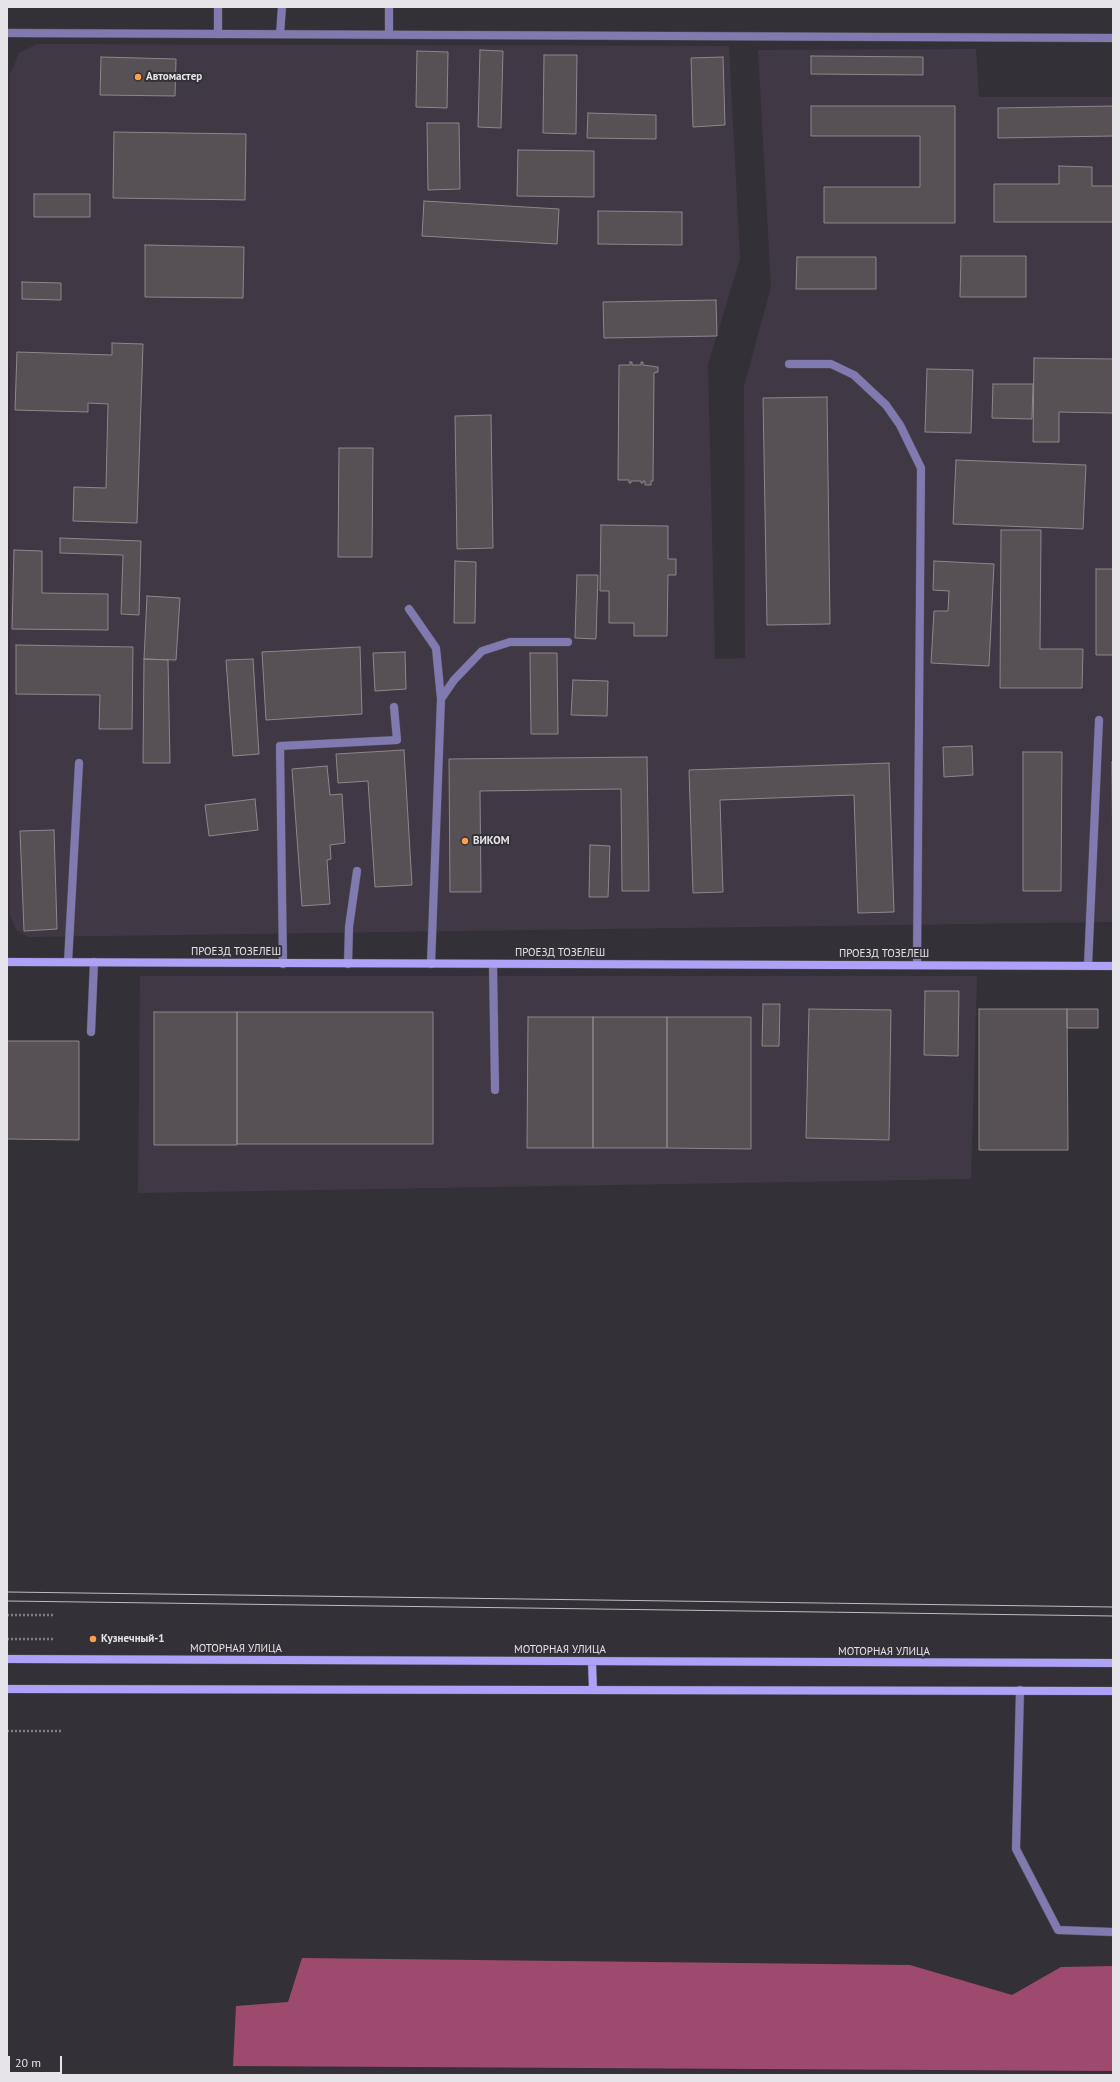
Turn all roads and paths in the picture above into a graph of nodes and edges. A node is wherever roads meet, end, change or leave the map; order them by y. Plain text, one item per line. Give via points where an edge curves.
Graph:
1 (218, 7) edge
2 (282, 7) edge
3 (389, 7) edge
4 (7, 33) edge
5 (218, 34) junction
6 (280, 34) junction
7 (389, 34) junction
8 (1113, 38) edge
9 (789, 364) dead end
10 (409, 610) dead end
11 (568, 642) dead end
12 (441, 699) junction
13 (394, 707) dead end
14 (1099, 720) dead end
15 (79, 764) dead end
16 (357, 871) dead end
17 (7, 962) edge
18 (68, 962) junction
19 (94, 962) junction
20 (283, 964) junction
21 (348, 964) junction
22 (430, 964) junction
23 (493, 964) junction
24 (918, 965) junction
25 (1088, 965) junction
26 (1113, 966) edge
27 (91, 1032) dead end
28 (495, 1090) dead end
29 (7, 1615) edge
30 (55, 1615) dead end
31 (7, 1639) edge
32 (55, 1639) dead end
33 (7, 1659) edge
34 (592, 1662) junction
35 (1113, 1663) edge
36 (7, 1689) edge
37 (593, 1690) junction
38 (1020, 1690) junction
39 (1113, 1691) edge
40 (7, 1731) edge
41 (63, 1731) dead end
42 (1113, 1932) edge

1 - 5 street
2 - 6 street
3 - 7 street
4 - 5 street
5 - 6 street
6 - 7 street
7 - 8 street
9 - 24 street via 831,364 854,375 886,405 900,425 921,468
10 - 12 street via 436,648
11 - 12 street via 510,642 482,651 454,680
12 - 22 street
13 - 20 street via 397,740 280,746
14 - 25 street
15 - 18 street
16 - 21 street via 349,927
17 - 18 main road, ПРОЕЗД ТОЗЕЛЕШ
18 - 19 main road, ПРОЕЗД ТОЗЕЛЕШ
19 - 20 main road, ПРОЕЗД ТОЗЕЛЕШ
19 - 27 street
20 - 21 main road, ПРОЕЗД ТОЗЕЛЕШ
21 - 22 main road, ПРОЕЗД ТОЗЕЛЕШ
22 - 23 main road, ПРОЕЗД ТОЗЕЛЕШ
23 - 24 main road, ПРОЕЗД ТОЗЕЛЕШ
23 - 28 street
24 - 25 main road, ПРОЕЗД ТОЗЕЛЕШ
25 - 26 main road, ПРОЕЗД ТОЗЕЛЕШ
29 - 30 path
31 - 32 path
33 - 34 main road, МОТОРНАЯ УЛИЦА
34 - 35 main road, МОТОРНАЯ УЛИЦА
34 - 37 main road
36 - 37 main road
37 - 38 main road
38 - 39 main road
38 - 42 street via 1016,1849 1058,1930
40 - 41 path

